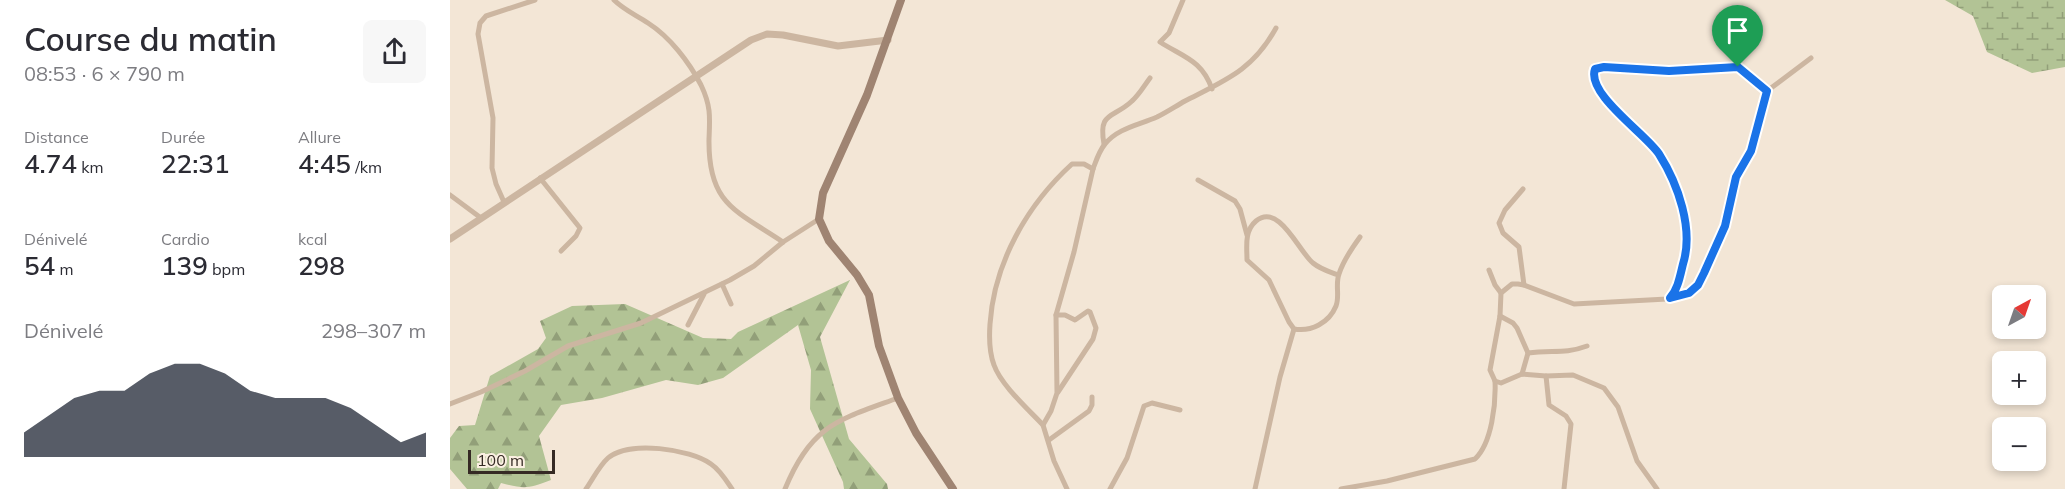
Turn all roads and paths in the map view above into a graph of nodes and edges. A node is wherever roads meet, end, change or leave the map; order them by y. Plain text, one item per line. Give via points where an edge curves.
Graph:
1 (535, 0) edge
2 (614, 0) edge
3 (901, 0) edge
4 (1183, 0) edge
5 (1276, 28) dead end
6 (888, 40) junction
7 (1810, 58) dead end
8 (696, 76) junction
9 (1150, 78) dead end
10 (1212, 89) junction
11 (1767, 91) junction
12 (1104, 144) junction
13 (1093, 169) junction
14 (540, 178) junction
15 (1198, 180) dead end
16 (1523, 189) dead end
17 (450, 195) edge
18 (504, 202) junction
19 (481, 218) junction
20 (819, 219) junction
21 (1247, 235) junction
22 (1360, 237) dead end
23 (450, 239) edge
24 (783, 242) junction
25 (561, 251) dead end
26 (1490, 270) dead end
27 (1338, 275) junction
28 (722, 284) junction
29 (1524, 285) junction
30 (707, 291) junction
31 (1501, 293) junction
32 (1670, 298) junction
33 (731, 303) dead end
34 (1056, 315) junction
35 (1500, 316) junction
36 (688, 324) dead end
37 (1294, 329) junction
38 (1587, 346) dead end
39 (1528, 353) junction
40 (1522, 374) junction
41 (1546, 376) junction
42 (1495, 381) junction
43 (1057, 393) junction
44 (1092, 397) dead end
45 (898, 398) junction
46 (450, 404) edge
47 (1180, 410) dead end
48 (1043, 425) junction
49 (1049, 440) junction
50 (951, 487) edge
51 (586, 489) edge
52 (732, 489) edge
53 (785, 489) edge
54 (1067, 489) edge
55 (1110, 489) edge
56 (1255, 489) edge
57 (1341, 489) edge
58 (1564, 489) edge
59 (1657, 489) edge

1 - 18 street via 486,16 478,34 492,107 492,168
2 - 8 street via 650,23
3 - 6 main road
4 - 10 street via 1169,33 1160,42 1200,66
5 - 10 street via 1251,62
6 - 8 street via 838,45 767,34
6 - 20 main road via 824,193
7 - 11 street
8 - 14 street
8 - 24 street via 711,110 709,163 723,200
9 - 12 street via 1131,102 1106,117
10 - 12 street via 1124,129
11 - 32 street via 1751,151 1736,177 1725,226 1704,273 1689,293
11 - 32 street via 1738,67 1669,71 1595,69 1594,78 1606,99 1658,153 1680,204 1686,252
12 - 13 street
13 - 34 street
13 - 48 street via 1072,164 1046,190 1008,251 991,303 989,338 994,367
14 - 18 street
14 - 25 street via 580,228
15 - 21 street via 1235,201
16 - 29 street via 1499,223 1503,233 1519,247
17 - 19 street
18 - 19 street
19 - 23 street
20 - 24 street
20 - 45 main road via 829,241 869,295 879,346
21 - 27 street via 1261,218 1275,219 1315,265
21 - 37 street via 1247,260 1269,280
22 - 27 street
24 - 28 street via 754,266
26 - 31 street
27 - 37 street via 1336,306 1326,320 1312,329
28 - 30 street
28 - 33 street
29 - 31 street via 1512,284
29 - 32 street via 1574,304
30 - 36 street
30 - 46 street via 641,323 568,346
31 - 35 street
34 - 43 street
34 - 43 street via 1075,320 1088,311 1096,328 1094,339
35 - 39 street via 1517,328
35 - 42 street via 1491,364
37 - 56 street
38 - 39 street via 1564,353
39 - 40 street
40 - 41 street
40 - 42 street via 1502,383
41 - 58 street via 1549,405 1571,424
41 - 59 street via 1574,375 1611,395 1637,461
42 - 57 street via 1495,405 1485,444 1475,459
43 - 48 street
44 - 49 street via 1089,411
45 - 50 main road
45 - 53 street via 838,421 821,432 800,458
47 - 55 street via 1152,403 1144,406 1127,458
48 - 49 street
49 - 54 street
51 - 52 street via 608,458 627,449 642,448 659,448 704,460 720,472

